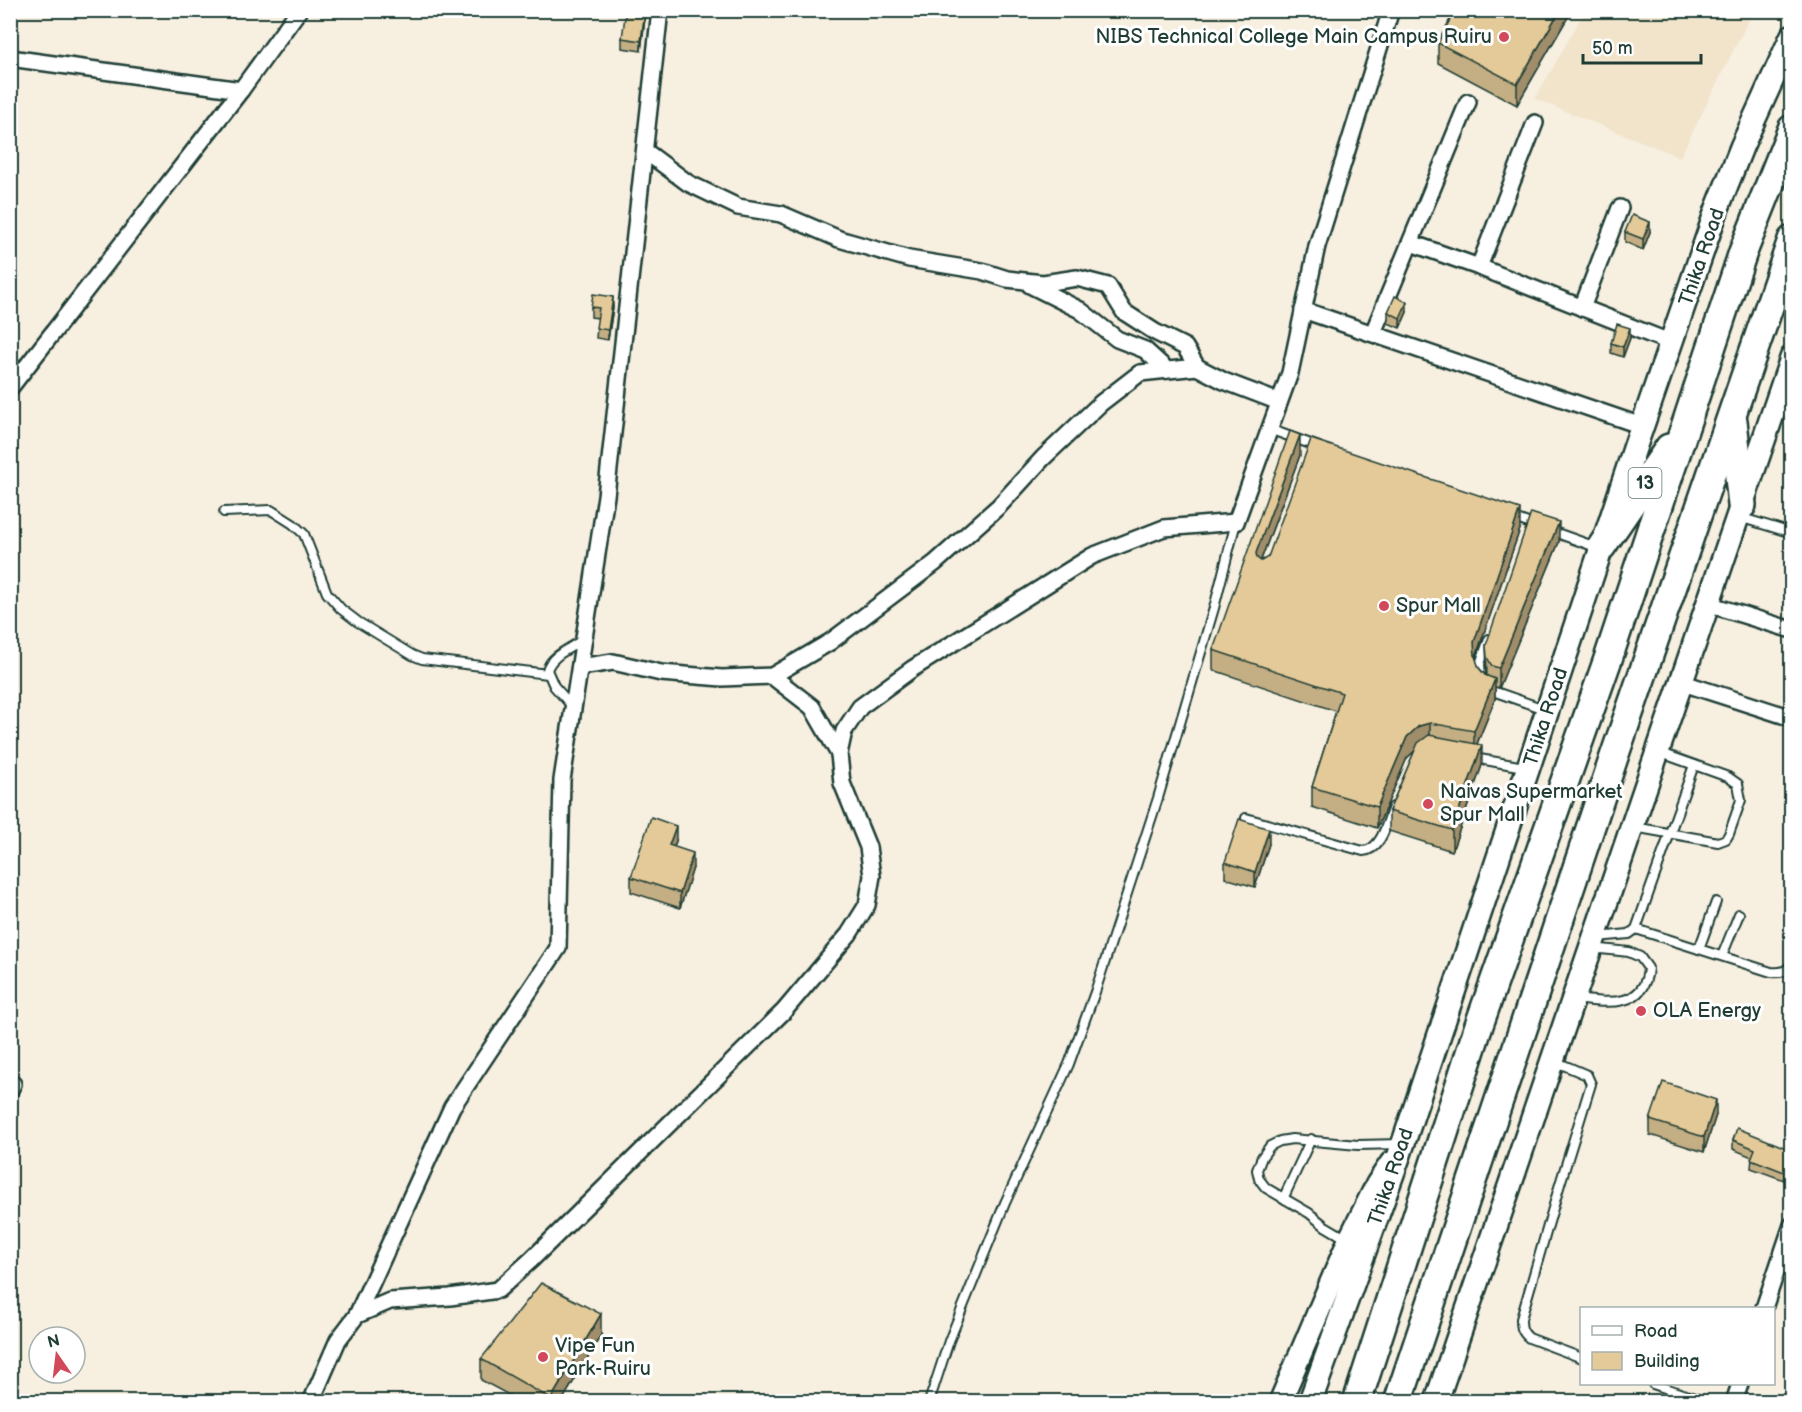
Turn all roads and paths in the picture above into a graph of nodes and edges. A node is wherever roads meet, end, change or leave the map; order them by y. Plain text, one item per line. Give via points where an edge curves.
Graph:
1 (299, 10) edge
2 (660, 10) edge
3 (1391, 10) edge
4 (1791, 36) edge
5 (10, 58) edge
6 (241, 90) junction
7 (1468, 102) dead end
8 (1535, 123) dead end
9 (1791, 129) edge
10 (645, 151) junction
11 (1620, 208) dead end
12 (1791, 240) edge
13 (1411, 243) junction
14 (1479, 267) junction
15 (1022, 281) junction
16 (1582, 308) junction
17 (1304, 310) junction
18 (1373, 333) junction
19 (1672, 343) junction
20 (1791, 357) edge
21 (1197, 367) junction
22 (1167, 370) junction
23 (10, 388) edge
24 (1279, 402) junction
25 (1732, 411) junction
26 (1687, 420) junction
27 (1642, 426) junction
28 (1269, 429) junction
29 (1310, 444) junction
30 (1332, 452) edge
31 (1306, 454) edge
32 (1739, 511) junction
33 (224, 512) dead end
34 (1506, 515) edge
35 (1236, 522) junction
36 (1528, 523) junction
37 (1791, 533) edge
38 (1524, 534) edge
39 (1602, 548) junction
40 (1708, 604) junction
41 (1791, 630) edge
42 (1491, 631) edge
43 (584, 638) junction
44 (580, 667) junction
45 (548, 674) junction
46 (772, 676) junction
47 (1680, 682) junction
48 (573, 707) junction
49 (1548, 710) junction
50 (1791, 718) edge
51 (1657, 751) junction
52 (839, 754) junction
53 (1462, 756) edge
54 (1694, 765) junction
55 (1529, 768) junction
56 (1397, 796) edge
57 (1246, 818) dead end
58 (1631, 826) junction
59 (1670, 834) junction
60 (1716, 902) dead end
61 (1739, 914) dead end
62 (1636, 929) junction
63 (1592, 943) junction
64 (1699, 949) junction
65 (1722, 956) junction
66 (1791, 963) edge
67 (1573, 998) junction
68 (1553, 1060) junction
69 (1311, 1139) junction
70 (1401, 1148) junction
71 (1283, 1199) junction
72 (1791, 1225) edge
73 (1349, 1240) junction
74 (1764, 1307) edge
75 (357, 1315) junction
76 (1580, 1358) edge
77 (1659, 1385) edge
78 (1739, 1385) edge
79 (311, 1401) edge
80 (929, 1401) edge
81 (1280, 1401) edge
82 (1310, 1401) edge
83 (1357, 1401) edge
84 (1398, 1401) edge
85 (1436, 1401) edge
86 (1706, 1401) edge
87 (1734, 1401) edge

1 - 6 street
2 - 10 street
3 - 17 street via 1317,246
4 - 19 main road, Thika Road via 1717,209
5 - 6 street
6 - 23 street
7 - 13 street
8 - 14 street
9 - 26 highway, Thika Road via 1743,252
10 - 15 street via 688,183 738,207 781,214 839,239 909,259
10 - 43 street via 606,496
11 - 16 street
12 - 25 highway
13 - 14 street
13 - 18 street
14 - 16 street
15 - 21 street via 1043,284 1077,278 1108,286 1124,312 1185,347
15 - 22 street via 1080,310 1117,339 1145,350
16 - 19 street
17 - 18 street
17 - 24 street via 1290,373
18 - 27 street
19 - 27 main road, Thika Road
20 - 32 main road
21 - 22 street
21 - 24 street
22 - 46 street via 1140,373 1101,403 999,506 935,563 830,642
24 - 28 street
25 - 32 highway
25 - 84 highway
26 - 39 highway, 13
26 - 83 highway, Thika Road via 1479,1025
27 - 39 main road, Thika Road
28 - 29 lane
28 - 35 street
29 - 30 lane
29 - 31 lane
32 - 37 lane
32 - 40 main road
33 - 45 lane via 271,510 293,524 304,534 327,593 341,609 412,655
34 - 36 lane
35 - 52 street via 1164,528 1092,556 912,669 860,707 844,731
35 - 80 lane via 1158,798 1095,992 1069,1064 1005,1203
36 - 38 lane
36 - 39 lane
39 - 49 main road, Thika Road
40 - 41 street
40 - 47 main road
42 - 49 lane via 1480,664 1483,686
43 - 44 street
43 - 45 lane via 549,664
44 - 46 street via 613,662 661,673 722,678
44 - 48 street
45 - 48 lane
46 - 52 street via 812,707
47 - 50 street
47 - 51 main road
48 - 75 street via 562,780 558,948 452,1107
49 - 55 main road, Thika Road
51 - 54 lane
51 - 58 main road
52 - 75 street via 842,783 868,847 872,876 869,895 849,934 791,1002 498,1290 390,1301
53 - 55 lane
54 - 59 lane
54 - 59 lane via 1734,780 1741,789 1741,800 1729,834 1722,841
55 - 70 main road, Thika Road
56 - 57 lane via 1376,846 1369,850
58 - 59 lane
58 - 63 main road
59 - 62 lane
60 - 64 lane
61 - 65 lane
62 - 63 lane
62 - 64 lane
63 - 67 main road
63 - 67 lane via 1640,957 1648,968 1648,980 1640,993 1626,1000
64 - 65 lane
65 - 66 lane via 1779,973
67 - 68 main road
68 - 76 lane via 1587,1075 1591,1084 1521,1328 1529,1338
68 - 85 main road
69 - 70 lane
69 - 71 lane
69 - 71 lane via 1280,1141 1270,1146 1262,1158 1257,1170 1259,1179
70 - 73 street via 1377,1184
70 - 82 main road, Thika Road
71 - 73 lane
72 - 74 street
73 - 81 street
75 - 79 street via 338,1340
77 - 86 lane
78 - 87 street

